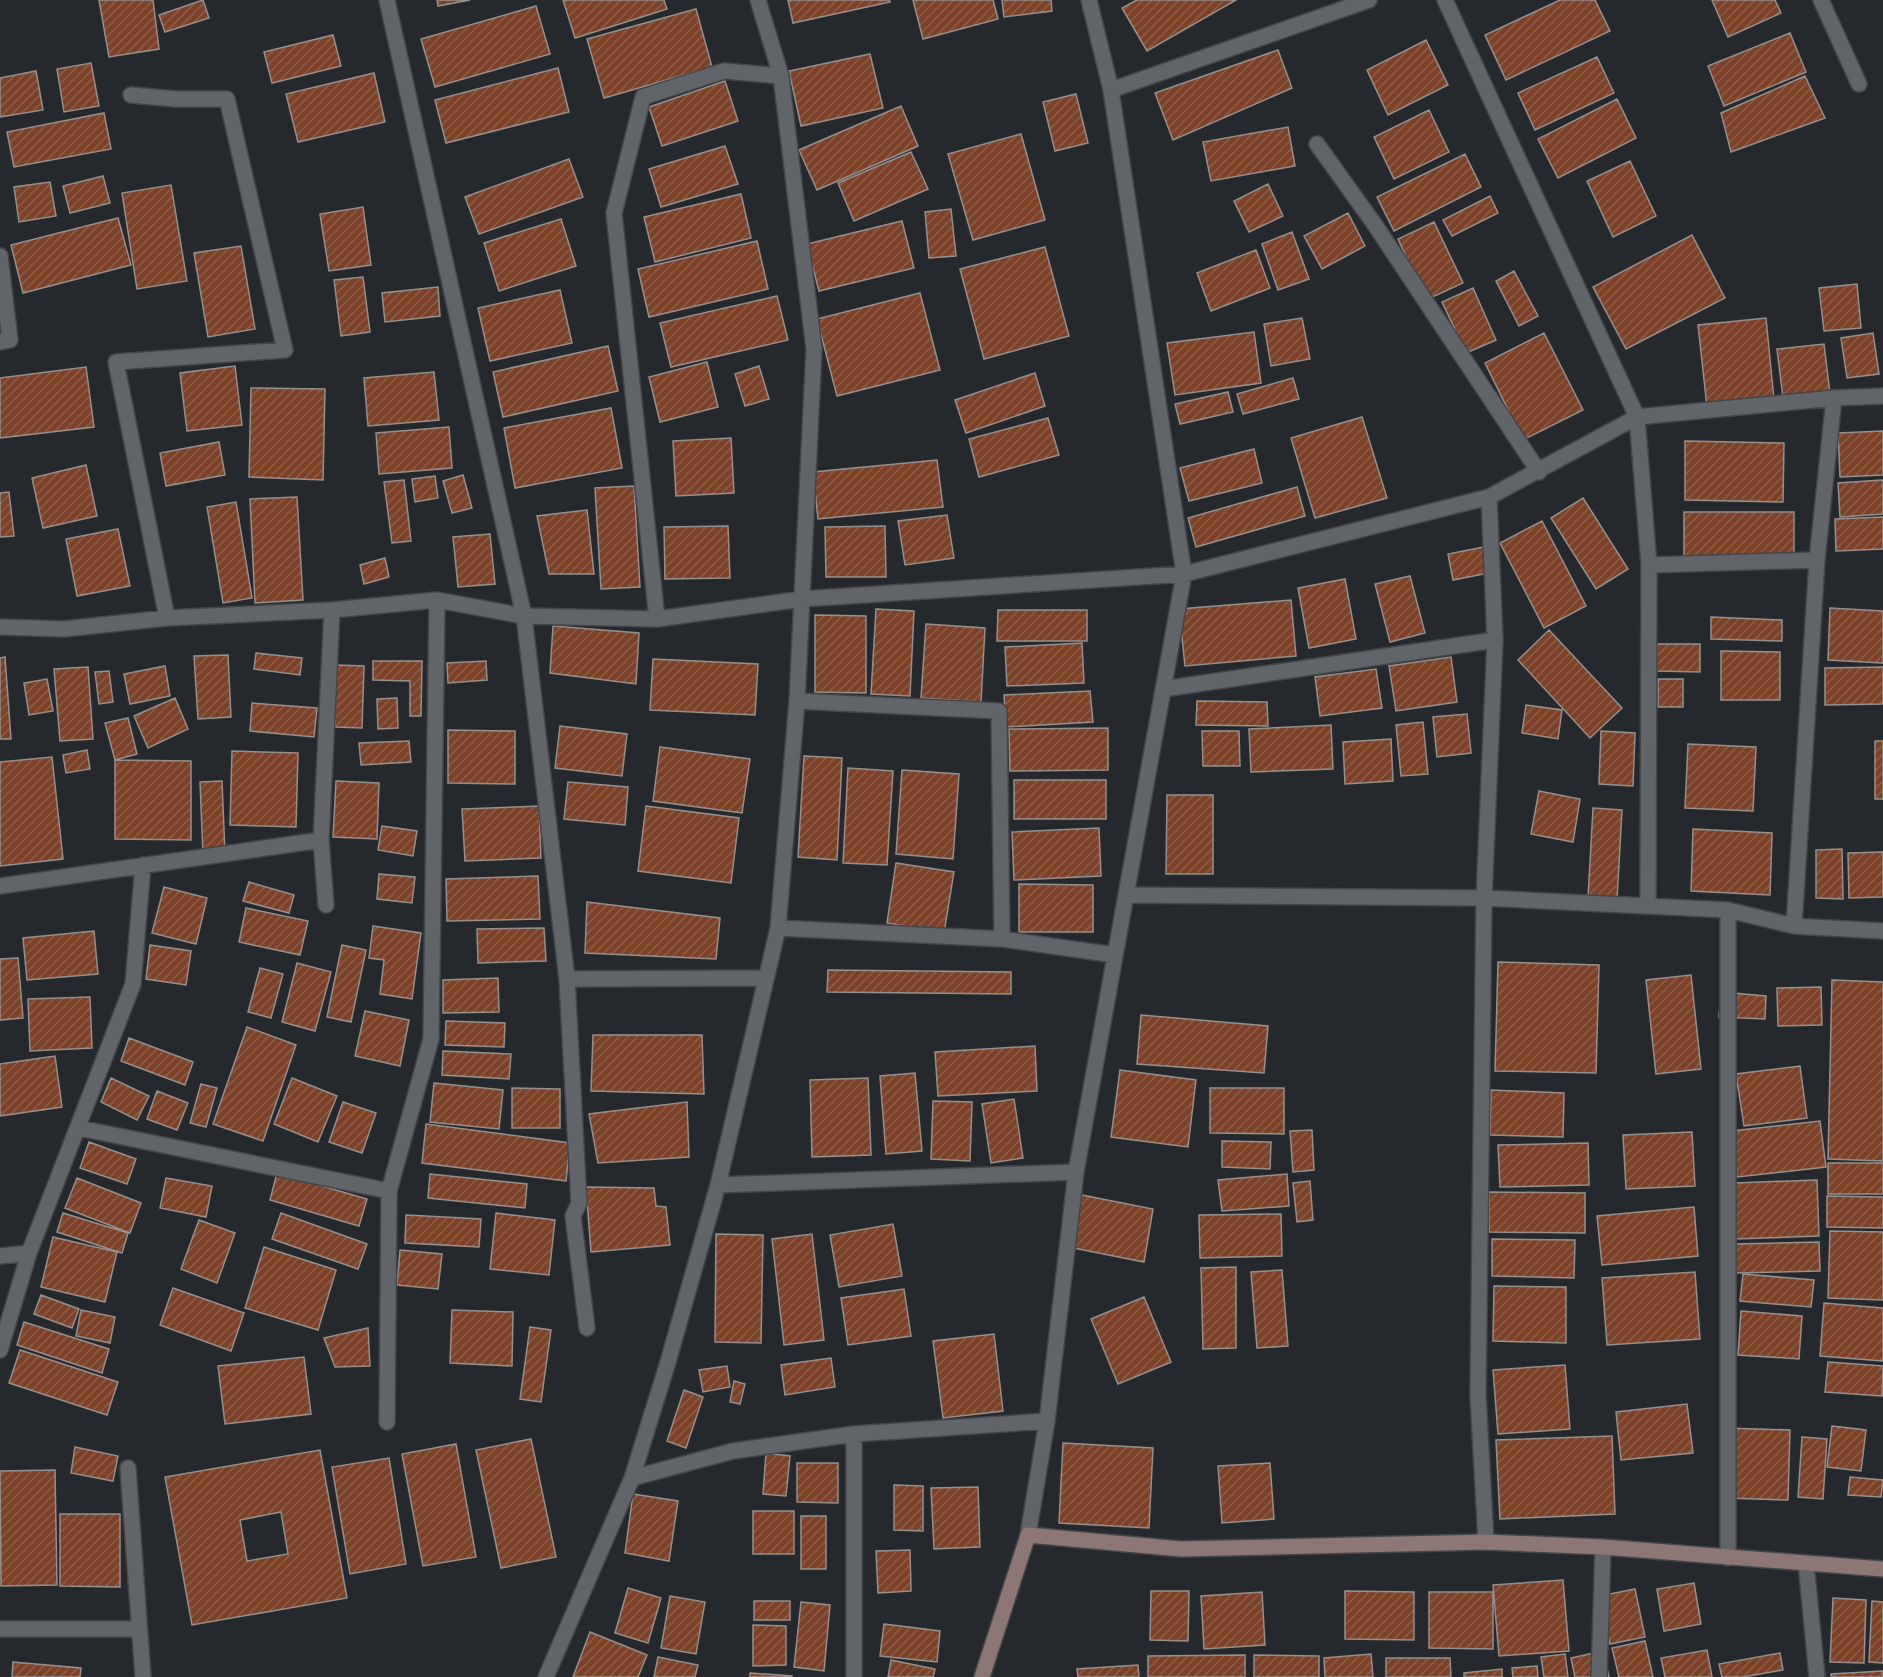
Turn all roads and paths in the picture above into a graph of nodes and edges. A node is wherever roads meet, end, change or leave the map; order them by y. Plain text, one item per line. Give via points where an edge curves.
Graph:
1 (387, 0) edge
2 (758, 0) edge
3 (1089, 0) edge
4 (1369, 0) edge
5 (1445, 0) edge
6 (1821, 0) edge
7 (781, 76) junction
8 (1859, 84) dead end
9 (1111, 90) junction
10 (131, 95) dead end
11 (1317, 144) dead end
12 (0, 256) edge
13 (0, 342) edge
14 (1883, 396) edge
15 (1834, 398) junction
16 (1637, 417) junction
17 (1539, 472) junction
18 (1489, 497) junction
19 (1817, 560) junction
20 (1649, 566) junction
21 (1184, 574) junction
22 (802, 599) junction
23 (437, 600) junction
24 (332, 610) junction
25 (524, 616) junction
26 (167, 618) junction
27 (657, 620) junction
28 (0, 627) edge
29 (1495, 640) junction
30 (1163, 689) junction
31 (797, 701) junction
32 (321, 840) junction
33 (143, 865) junction
34 (0, 886) edge
35 (1126, 895) junction
36 (1484, 898) junction
37 (326, 905) dead end
38 (1648, 906) junction
39 (1728, 910) junction
40 (1794, 926) junction
41 (778, 928) junction
42 (1883, 931) edge
43 (1002, 939) junction
44 (1115, 955) junction
45 (766, 978) junction
46 (567, 979) junction
47 (80, 1128) junction
48 (1076, 1172) junction
49 (718, 1185) junction
50 (389, 1191) junction
51 (29, 1253) junction
52 (0, 1256) edge
53 (587, 1328) dead end
54 (0, 1350) edge
55 (1047, 1421) junction
56 (387, 1422) dead end
57 (854, 1434) junction
58 (128, 1468) dead end
59 (632, 1478) junction
60 (1029, 1535) junction
61 (1486, 1542) junction
62 (1603, 1547) junction
63 (1728, 1558) junction
64 (1806, 1563) junction
65 (1883, 1569) edge
66 (0, 1629) edge
67 (139, 1629) junction
68 (143, 1677) edge
69 (546, 1677) edge
70 (854, 1677) edge
71 (982, 1677) edge
72 (1599, 1677) edge
73 (1817, 1677) edge

1 - 25 street
2 - 7 street
3 - 9 street
4 - 9 street
5 - 16 street
6 - 8 street
7 - 22 street via 814,349
7 - 27 street via 724,71 643,97 614,213
9 - 21 street
10 - 26 street via 227,99 285,350 116,362
11 - 17 street
12 - 13 street via 10,340
14 - 15 street
15 - 16 street
15 - 19 street
16 - 17 street
16 - 20 street
17 - 18 street
18 - 21 street
18 - 29 street
19 - 20 street
19 - 40 street
20 - 38 street
21 - 22 street
21 - 30 street
22 - 27 street
22 - 31 street
23 - 24 street
23 - 25 street
23 - 50 street via 430,1039
24 - 26 street
24 - 32 street
25 - 27 street
25 - 46 street
26 - 28 street via 64,629
29 - 30 street
29 - 36 street
30 - 35 street
31 - 41 street
31 - 43 street via 999,711
32 - 33 street
32 - 37 street
33 - 34 street
33 - 47 street via 133,984
35 - 36 street
35 - 44 street
36 - 38 street
36 - 61 street via 1478,1395
38 - 39 street
39 - 40 street
39 - 63 street
40 - 42 street
41 - 43 street
41 - 45 street
43 - 44 street
44 - 48 street
45 - 46 street
45 - 49 street
46 - 53 street via 579,1203 573,1216
47 - 50 street
47 - 51 street
48 - 49 street
48 - 55 street
49 - 59 street
50 - 56 street
51 - 52 street
51 - 54 street
55 - 57 street
55 - 60 street
57 - 59 street via 733,1451
57 - 70 street
58 - 67 street
59 - 69 street
60 - 61 street via 1181,1549
60 - 71 street
61 - 62 street
62 - 63 street
62 - 72 street
63 - 64 street
64 - 65 street
64 - 73 street
66 - 67 street
67 - 68 street

